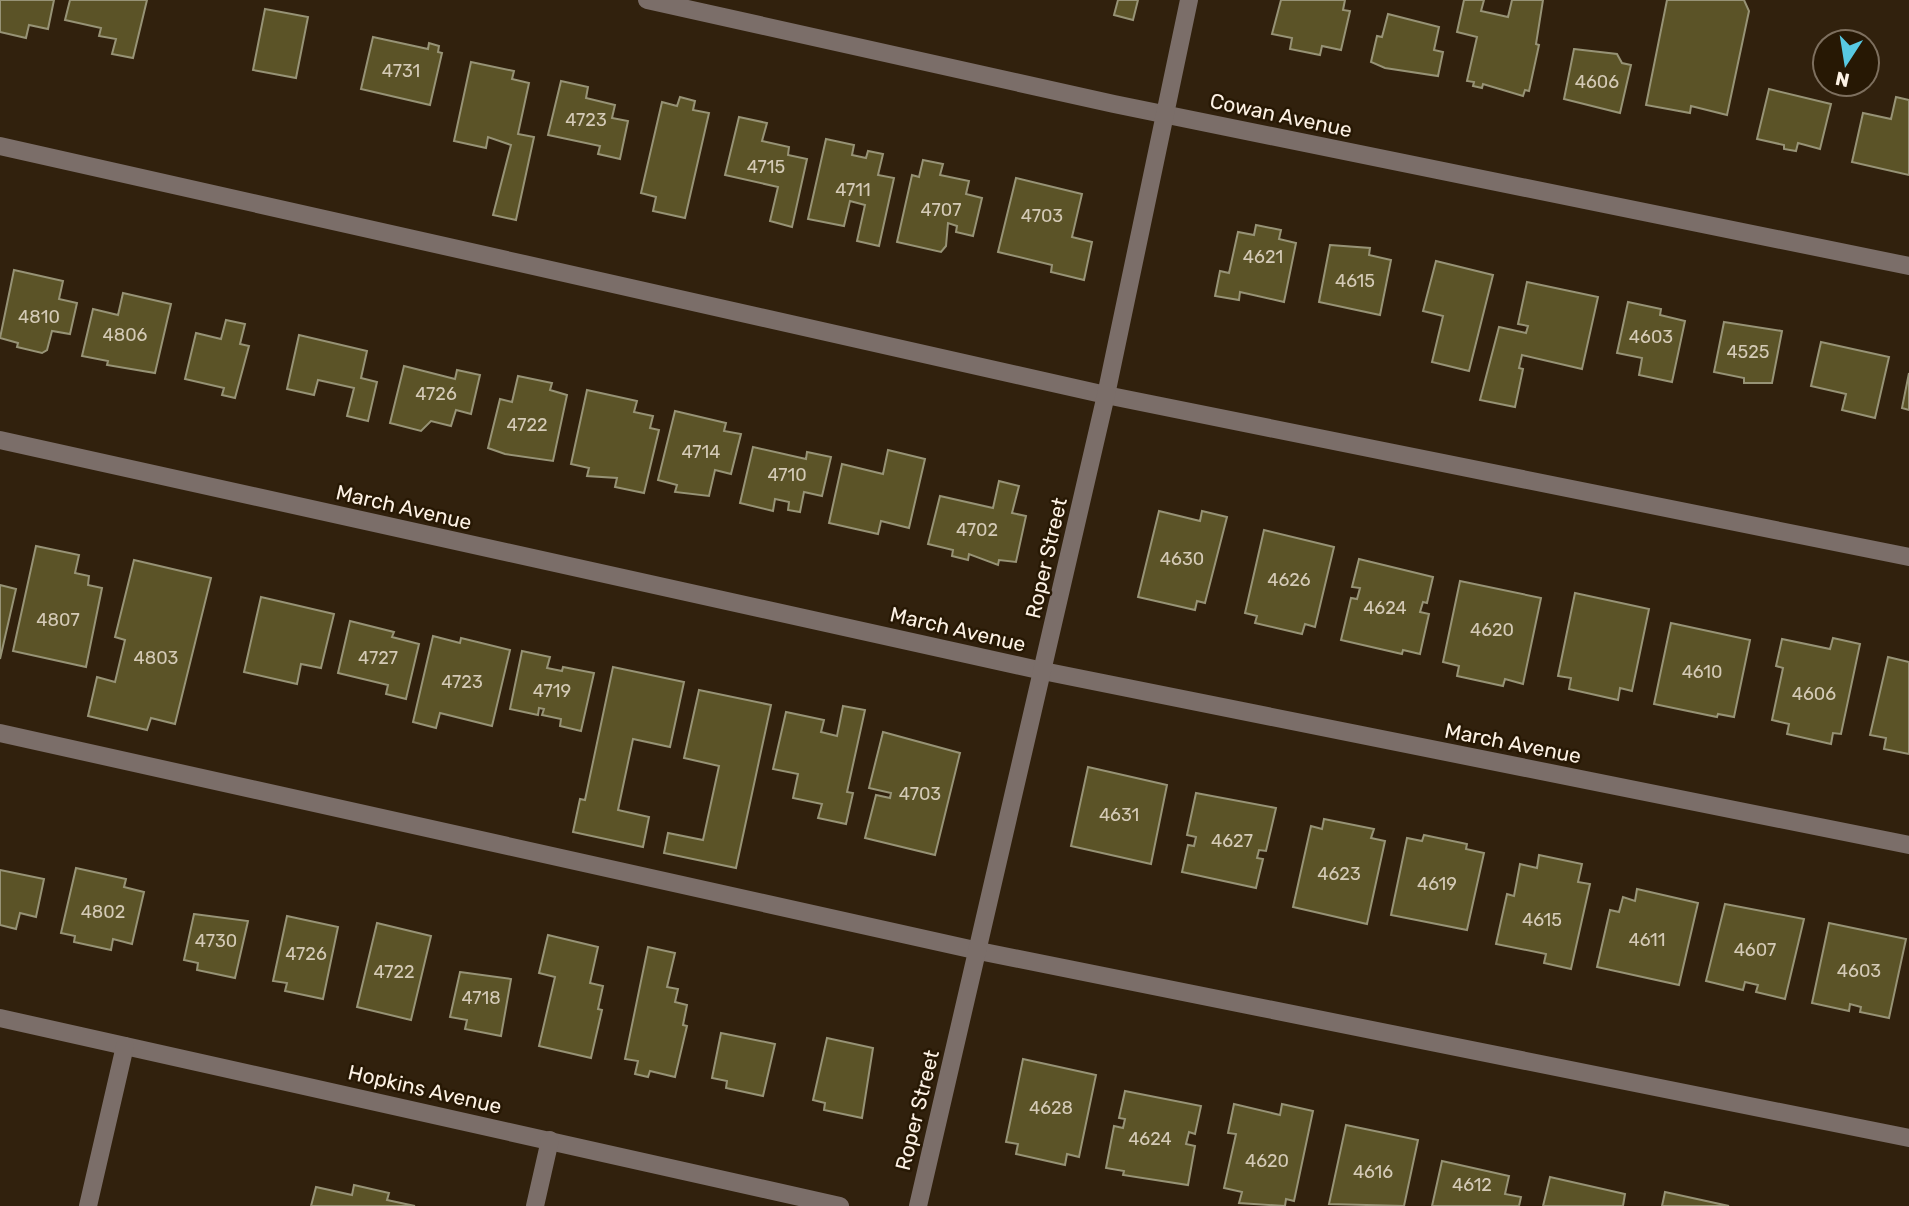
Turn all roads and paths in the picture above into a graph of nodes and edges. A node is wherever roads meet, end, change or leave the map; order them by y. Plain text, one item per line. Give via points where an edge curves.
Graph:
1 (647, 0) edge
2 (1189, 0) edge
3 (1164, 114) junction
4 (0, 146) edge
5 (1909, 266) edge
6 (1106, 395) junction
7 (0, 440) edge
8 (1909, 557) edge
9 (1043, 671) junction
10 (0, 733) edge
11 (1909, 845) edge
12 (979, 951) junction
13 (0, 1018) edge
14 (125, 1046) junction
15 (1909, 1138) edge
16 (550, 1140) junction
17 (88, 1206) edge
18 (535, 1206) edge
19 (840, 1206) edge
20 (918, 1206) edge

1 - 3 street, Cowan Avenue
2 - 3 street, Roper Street
3 - 5 street, Cowan Avenue
3 - 6 street, Roper Street
4 - 6 street
6 - 8 street
6 - 9 street, Roper Street
7 - 9 street, March Avenue
9 - 11 street, March Avenue
9 - 12 street, Roper Street
10 - 12 street
12 - 15 street
12 - 20 street, Roper Street
13 - 14 street, Hopkins Avenue
14 - 16 street, Hopkins Avenue
14 - 17 street
16 - 18 street
16 - 19 street, Hopkins Avenue

